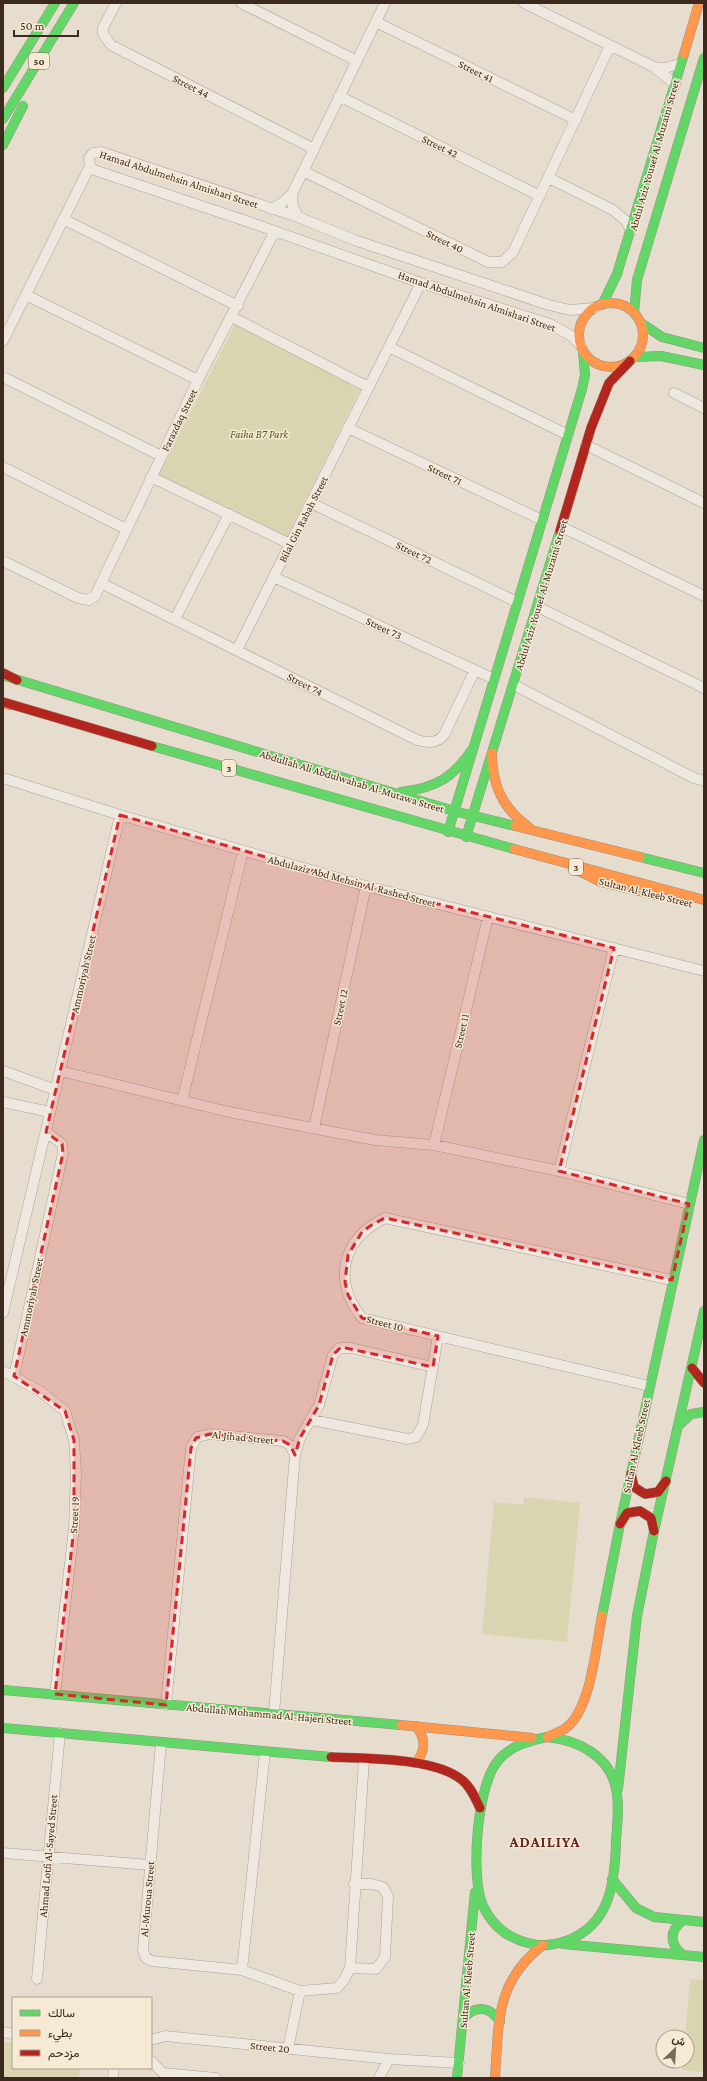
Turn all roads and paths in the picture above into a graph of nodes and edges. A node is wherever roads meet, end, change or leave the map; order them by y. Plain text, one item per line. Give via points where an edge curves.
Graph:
1 (55, 3) edge
2 (74, 3) edge
3 (116, 3) edge
4 (241, 3) edge
5 (386, 3) edge
6 (524, 3) edge
7 (699, 3) edge
8 (49, 12) junction
9 (376, 22) junction
10 (52, 39) junction
11 (610, 46) junction
12 (704, 58) edge
13 (357, 61) junction
14 (680, 64) junction
15 (654, 67) junction
16 (3, 74) edge
17 (675, 84) junction
18 (3, 88) edge
19 (339, 96) junction
20 (3, 119) edge
21 (576, 120) junction
22 (3, 145) edge
23 (314, 149) junction
24 (90, 166) junction
25 (303, 171) junction
26 (549, 178) junction
27 (292, 194) junction
28 (540, 196) junction
29 (638, 205) junction
30 (271, 209) junction
31 (613, 210) junction
32 (298, 217) junction
33 (63, 219) junction
34 (275, 231) junction
35 (631, 231) junction
36 (357, 241) junction
37 (384, 250) junction
38 (353, 258) junction
39 (379, 268) junction
40 (421, 282) junction
41 (26, 295) junction
42 (238, 306) junction
43 (598, 306) junction
44 (559, 308) junction
45 (634, 314) junction
46 (232, 317) junction
47 (641, 323) junction
48 (550, 324) junction
49 (667, 339) junction
50 (3, 341) edge
51 (389, 347) junction
52 (582, 348) junction
53 (704, 348) edge
54 (662, 356) junction
55 (632, 359) junction
56 (704, 365) edge
57 (3, 377) edge
58 (198, 380) junction
59 (368, 387) junction
60 (674, 393) dead end
61 (704, 408) edge
62 (348, 428) junction
63 (568, 435) junction
64 (586, 445) junction
65 (162, 456) junction
66 (3, 467) edge
67 (151, 477) junction
68 (552, 487) junction
69 (573, 490) junction
70 (311, 503) junction
71 (704, 503) edge
72 (229, 514) junction
73 (542, 520) junction
74 (562, 527) junction
75 (126, 529) junction
76 (290, 544) junction
77 (3, 560) edge
78 (274, 577) junction
79 (101, 583) junction
80 (704, 596) edge
81 (517, 602) junction
82 (538, 607) junction
83 (175, 619) junction
84 (512, 620) junction
85 (532, 627) junction
86 (237, 650) junction
87 (475, 670) junction
88 (3, 674) edge
89 (494, 679) junction
90 (514, 685) junction
91 (704, 688) edge
92 (5, 703) edge
93 (474, 747) junction
94 (492, 753) junction
95 (3, 778) edge
96 (704, 781) edge
97 (382, 790) junction
98 (454, 812) junction
99 (120, 815) junction
100 (472, 816) junction
101 (448, 832) junction
102 (544, 835) junction
103 (466, 837) junction
104 (243, 851) junction
105 (568, 865) junction
106 (704, 873) edge
107 (366, 886) junction
108 (704, 900) edge
109 (704, 907) edge
110 (488, 917) junction
111 (614, 948) junction
112 (704, 971) edge
113 (60, 1071) junction
114 (3, 1072) edge
115 (56, 1090) junction
116 (182, 1101) junction
117 (3, 1102) edge
118 (50, 1112) junction
119 (314, 1128) junction
120 (46, 1132) junction
121 (704, 1140) edge
122 (434, 1145) junction
123 (559, 1171) junction
124 (689, 1204) junction
125 (672, 1280) junction
126 (704, 1311) edge
127 (3, 1313) edge
128 (438, 1336) junction
129 (433, 1367) junction
130 (692, 1368) junction
131 (3, 1371) edge
132 (14, 1376) junction
133 (704, 1383) edge
134 (649, 1386) junction
135 (704, 1412) edge
136 (312, 1420) junction
137 (678, 1426) junction
138 (295, 1455) junction
139 (631, 1474) junction
140 (666, 1482) junction
141 (620, 1524) junction
142 (654, 1531) junction
143 (3, 1690) edge
144 (55, 1694) junction
145 (166, 1706) junction
146 (274, 1714) junction
147 (416, 1726) junction
148 (3, 1728) edge
149 (60, 1733) junction
150 (546, 1737) junction
151 (534, 1739) junction
152 (161, 1743) junction
153 (265, 1752) junction
154 (364, 1760) junction
155 (416, 1764) junction
156 (618, 1793) junction
157 (480, 1808) junction
158 (3, 1853) edge
159 (48, 1856) junction
160 (150, 1865) junction
161 (612, 1879) junction
162 (476, 1881) junction
163 (354, 1884) junction
164 (683, 1920) junction
165 (704, 1922) edge
166 (560, 1944) junction
167 (543, 1945) junction
168 (683, 1955) junction
169 (704, 1957) edge
170 (350, 1968) junction
171 (242, 1970) junction
172 (37, 1979) dead end
173 (300, 1991) junction
174 (464, 2018) junction
175 (500, 2022) junction
176 (152, 2040) edge
177 (288, 2049) junction
178 (389, 2059) junction
179 (152, 2062) edge
180 (459, 2063) junction
181 (216, 2078) edge
182 (379, 2078) edge
183 (457, 2078) edge
184 (495, 2078) edge

1 - 8 main road, 50
2 - 10 main road, 50
3 - 23 street, Street 44 via 103,28 103,34 111,45
4 - 13 street
5 - 9 street
6 - 11 street
7 - 14 main road, Abdul Aziz Yousef Al-Muzaini Street
8 - 16 main road
8 - 18 main road, 50
9 - 13 street
9 - 21 street, Street 41
10 - 20 main road, 50
10 - 22 main road via 28,97
11 - 15 street
11 - 21 street, Street 40
12 - 45 main road, Abdul Aziz Yousef Al-Muzaini Street via 637,280
13 - 19 street
14 - 15 street via 664,68
14 - 17 main road, Abdul Aziz Yousef Al-Muzaini Street
15 - 17 street
17 - 29 main road, Abdul Aziz Yousef Al-Muzaini Street
19 - 23 street
19 - 28 street, Street 42
21 - 26 street, Street 40
23 - 25 street
24 - 30 street, Hamad Abdulmehsin Almishari Street via 90,155 97,151
24 - 33 street
24 - 34 street, Hamad Abdulmehsin Almishari Street via 94,170
25 - 27 street
25 - 28 street, Street 40 via 488,262 496,263 508,258 513,252
26 - 28 street, Street 40
26 - 31 street
27 - 30 street
27 - 32 street via 293,206
29 - 31 street via 627,210
29 - 35 main road, Abdul Aziz Yousef Al-Muzaini Street
30 - 32 street, Hamad Abdulmehsin Almishari Street
31 - 35 street via 626,221
32 - 36 street, Hamad Abdulmehsin Almishari Street
33 - 41 street
33 - 42 street
34 - 38 street, Hamad Abdulmehsin Almishari Street
34 - 42 street, Farazdaq Street
35 - 43 main road, Abdul Aziz Yousef Al-Muzaini Street via 617,274
36 - 37 street, Hamad Abdulmehsin Almishari Street
36 - 38 street via 362,251
37 - 39 street via 376,253 374,257
37 - 44 street, Hamad Abdulmehsin Almishari Street
38 - 39 street, Hamad Abdulmehsin Almishari Street
39 - 40 street, Hamad Abdulmehsin Almishari Street
40 - 48 street, Hamad Abdulmehsin Almishari Street
40 - 51 street, Bilal Gin Rabah Street
41 - 50 street
41 - 58 street
42 - 46 street, Farazdaq Street
43 - 44 street, Hamad Abdulmehsin Almishari Street via 574,310
43 - 45 main road via 619,304
43 - 52 main road via 588,313 581,324 579,337
44 - 48 street via 558,317
45 - 47 main road
46 - 58 street, Farazdaq Street
46 - 59 street
47 - 49 main road via 650,332
47 - 55 main road via 643,337 639,351
48 - 52 street, Hamad Abdulmehsin Almishari Street via 570,335
49 - 53 main road
49 - 54 main road via 660,346
51 - 59 street, Bilal Gin Rabah Street
51 - 63 street
52 - 55 main road via 589,358 604,367 622,365
52 - 63 main road, Abdul Aziz Yousef Al-Muzaini Street via 585,375
54 - 55 main road via 648,355
54 - 56 main road
55 - 64 main road, Abdul Aziz Yousef Al-Muzaini Street via 609,383
57 - 65 street
58 - 65 street, Farazdaq Street
59 - 62 street, Bilal Gin Rabah Street
60 - 61 street
62 - 70 street, Bilal Gin Rabah Street
62 - 73 street, Street 71
63 - 68 main road, Abdul Aziz Yousef Al-Muzaini Street
64 - 69 main road, Abdul Aziz Yousef Al-Muzaini Street
64 - 71 street
65 - 67 street, Farazdaq Street
66 - 75 street
67 - 72 street
67 - 75 street, Farazdaq Street
68 - 69 main road via 559,481 564,481
68 - 73 main road, Abdul Aziz Yousef Al-Muzaini Street
69 - 74 main road, Abdul Aziz Yousef Al-Muzaini Street
70 - 76 street, Bilal Gin Rabah Street
70 - 81 street, Street 72
72 - 76 street
72 - 83 street
73 - 81 main road, Abdul Aziz Yousef Al-Muzaini Street
74 - 80 street
74 - 82 main road, Abdul Aziz Yousef Al-Muzaini Street
75 - 79 street, Farazdaq Street
76 - 78 street, Bilal Gin Rabah Street
77 - 79 street, Farazdaq Street via 78,598 89,600 95,596
78 - 86 street, Bilal Gin Rabah Street
78 - 87 street, Street 73
79 - 83 street, Street 74
81 - 84 main road, Abdul Aziz Yousef Al-Muzaini Street
82 - 85 main road, Abdul Aziz Yousef Al-Muzaini Street
82 - 91 street
83 - 86 street, Street 74
84 - 85 main road via 512,625 519,632 528,631
84 - 89 main road, Abdul Aziz Yousef Al-Muzaini Street
85 - 90 main road, Abdul Aziz Yousef Al-Muzaini Street
86 - 87 street, Street 74 via 424,742 436,741 444,735
87 - 89 street, Street 73
88 - 97 main road, Abdullah Ali Abdulwahab Al-Mutawa Street / 3
89 - 93 main road, Abdul Aziz Yousef Al-Muzaini Street
90 - 94 main road, Abdul Aziz Yousef Al-Muzaini Street
90 - 96 street
92 - 101 main road, Abdullah Ali Abdulwahab Al-Mutawa Street / 3
93 - 97 main road via 452,776 436,785 413,791
93 - 98 main road, Abdul Aziz Yousef Al-Muzaini Street
94 - 100 main road, Abdul Aziz Yousef Al-Muzaini Street
94 - 102 main road via 491,771 502,803 514,817
95 - 99 street, Abdulaziz Abd Mehsin Al-Rashed Street
97 - 98 main road, Abdullah Ali Abdulwahab Al-Mutawa Street / 3
98 - 100 main road, Abdullah Ali Abdulwahab Al-Mutawa Street / 3
98 - 101 main road, Abdul Aziz Yousef Al-Muzaini Street
99 - 104 street, Abdulaziz Abd Mehsin Al-Rashed Street
99 - 113 street, Ammoriyah Street
100 - 102 main road, Abdullah Ali Abdulwahab Al-Mutawa Street / 3
100 - 103 main road, Abdul Aziz Yousef Al-Muzaini Street
101 - 103 main road, Abdullah Ali Abdulwahab Al-Mutawa Street / 3
102 - 106 main road, Abdullah Ali Abdulwahab Al-Mutawa Street / 3
103 - 105 main road, Abdullah Ali Abdulwahab Al-Mutawa Street / 3
104 - 107 street, Abdulaziz Abd Mehsin Al-Rashed Street
104 - 116 street
105 - 108 main road, Abdullah Ali Abdulwahab Al-Mutawa Street / 3
105 - 109 main road, Sultan Al-Kleeb Street via 600,882
107 - 110 street, Abdulaziz Abd Mehsin Al-Rashed Street
107 - 119 street, Street 12
110 - 111 street, Abdulaziz Abd Mehsin Al-Rashed Street
110 - 122 street, Street 11
111 - 112 street, Abdulaziz Abd Mehsin Al-Rashed Street
111 - 123 street
113 - 115 street, Ammoriyah Street
113 - 116 street
114 - 115 street
115 - 118 street, Ammoriyah Street
116 - 119 street
117 - 118 street
118 - 120 street, Ammoriyah Street
119 - 122 street via 375,1140
120 - 127 street, Ammoriyah Street
120 - 132 street, Ammoriyah Street via 62,1144 63,1153
121 - 124 main road, Sultan Al-Kleeb Street
122 - 123 street
123 - 124 street
124 - 125 main road, Sultan Al-Kleeb Street
125 - 128 street, Street 10 via 385,1218 373,1224 362,1232 354,1243 345,1268 346,1288 354,1307 362,1318
125 - 134 main road, Sultan Al-Kleeb Street
126 - 130 main road
128 - 129 street
128 - 134 street, Street 10
129 - 136 street via 351,1348 338,1348 333,1355 319,1405
129 - 136 street via 423,1424 420,1433 413,1439
130 - 133 main road
130 - 137 main road
131 - 132 street, Street 19
132 - 144 street, Street 19 via 40,1391 65,1411 74,1440 74,1528
134 - 139 main road, Sultan Al-Kleeb Street
135 - 137 main road via 690,1414
136 - 138 street via 300,1438
137 - 140 main road
138 - 145 street, Al Jihad Street via 290,1445 283,1441 210,1434 202,1434 194,1440 191,1448
138 - 146 street
139 - 140 main road via 634,1487 645,1494 658,1492
139 - 141 main road, Sultan Al-Kleeb Street
140 - 142 main road
141 - 142 main road via 627,1513 640,1511 651,1518
141 - 150 main road, Sultan Al-Kleeb Street via 590,1678 582,1705 566,1728
142 - 156 main road via 637,1616
143 - 144 main road, Abdullah Mohammad Al-Hajeri Street
144 - 145 main road, Abdullah Mohammad Al-Hajeri Street
145 - 146 main road, Abdullah Mohammad Al-Hajeri Street
146 - 147 main road, Abdullah Mohammad Al-Hajeri Street
147 - 151 main road, Abdullah Mohammad Al-Hajeri Street
147 - 155 main road via 422,1732 425,1741 424,1753
148 - 149 main road
149 - 152 main road
149 - 159 street, Ahmad Lotfi Al-Sayed Street
150 - 151 main road
150 - 156 main road via 571,1740 593,1752 609,1770
151 - 157 main road via 513,1748 496,1764 485,1784
152 - 153 main road
152 - 160 street, Al-Muroua Street
153 - 154 main road
153 - 171 street
154 - 155 main road
154 - 163 street
155 - 157 main road via 453,1773 468,1786
156 - 161 main road
157 - 162 main road
158 - 159 street
159 - 160 street
159 - 172 street, Ahmad Lotfi Al-Sayed Street
160 - 171 street, Al-Muroua Street via 143,1950 146,1958 152,1961
161 - 164 main road via 636,1908 654,1916
161 - 166 main road via 610,1896 592,1927
162 - 167 main road via 481,1903 497,1926 521,1941
162 - 174 main road, Sultan Al-Kleeb Street
163 - 170 street
163 - 170 street via 372,1884 383,1888 388,1896 385,1957 376,1969
164 - 165 main road
164 - 168 main road via 671,1933 671,1942 675,1950
166 - 167 main road
166 - 168 main road
167 - 175 main road via 529,1954 513,1974 503,1999
168 - 169 main road
170 - 173 street, Al-Muroua Street via 337,1988
171 - 173 street, Al-Muroua Street
173 - 177 street
174 - 175 main road via 472,2010 483,2008 494,2012
174 - 180 main road, Sultan Al-Kleeb Street
175 - 184 main road
176 - 177 street, Street 20 via 165,2036
177 - 178 street, Street 20
178 - 180 street, Street 20
178 - 182 street
179 - 181 street via 163,2073
180 - 183 main road, Sultan Al-Kleeb Street

